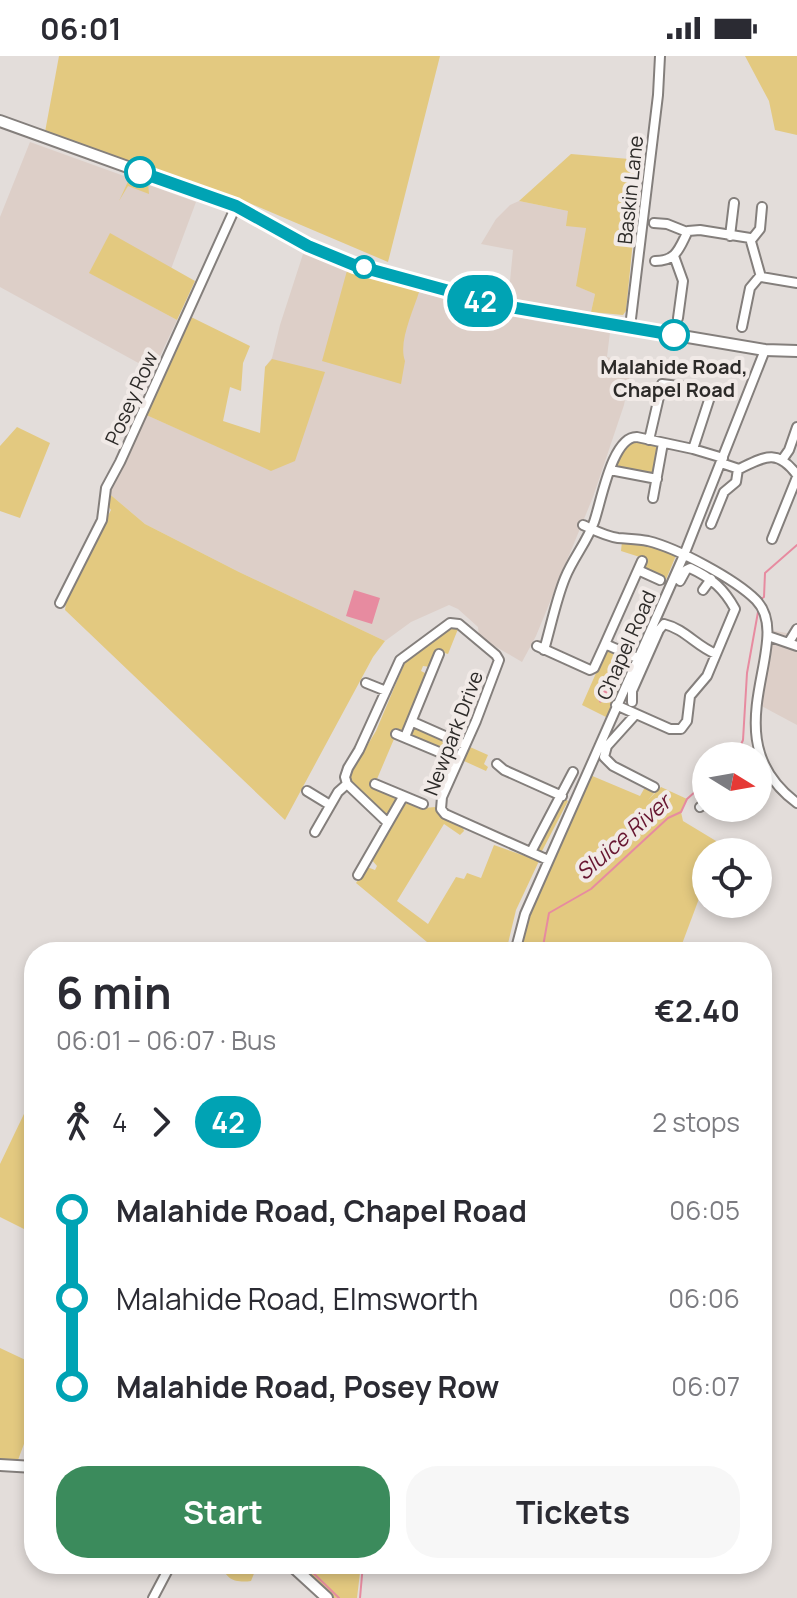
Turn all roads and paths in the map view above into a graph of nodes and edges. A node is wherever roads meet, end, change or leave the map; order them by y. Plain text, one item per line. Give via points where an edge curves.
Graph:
1 (660, 56) edge
2 (0, 121) edge
3 (734, 203) dead end
4 (236, 206) junction
5 (762, 207) dead end
6 (654, 223) dead end
7 (687, 232) junction
8 (730, 236) junction
9 (752, 239) junction
10 (674, 256) junction
11 (655, 261) dead end
12 (760, 276) junction
13 (797, 283) edge
14 (678, 318) dead end
15 (630, 327) junction
16 (742, 327) dead end
17 (765, 350) junction
18 (797, 351) edge
19 (797, 427) edge
20 (649, 440) junction
21 (663, 443) junction
22 (693, 449) junction
23 (782, 460) junction
24 (722, 461) junction
25 (738, 469) junction
26 (610, 470) junction
27 (797, 476) edge
28 (657, 479) junction
29 (653, 498) dead end
30 (711, 524) dead end
31 (587, 527) junction
32 (772, 539) dead end
33 (684, 555) junction
34 (711, 579) junction
35 (660, 580) dead end
36 (680, 581) dead end
37 (703, 590) dead end
38 (60, 603) dead end
39 (667, 605) dead end
40 (665, 624) junction
41 (797, 629) edge
42 (768, 636) junction
43 (605, 644) junction
44 (793, 644) edge
45 (439, 654) dead end
46 (716, 654) junction
47 (637, 658) junction
48 (423, 669) dead end
49 (432, 673) junction
50 (366, 683) dead end
51 (386, 691) junction
52 (632, 702) dead end
53 (616, 705) junction
54 (635, 715) junction
55 (413, 722) junction
56 (758, 742) edge
57 (465, 745) junction
58 (458, 760) junction
59 (497, 764) dead end
60 (573, 772) dead end
61 (772, 779) edge
62 (641, 781) junction
63 (347, 784) junction
64 (375, 784) dead end
65 (654, 787) dead end
66 (307, 791) dead end
67 (635, 793) dead end
68 (562, 796) junction
69 (403, 797) junction
70 (797, 803) edge
71 (423, 804) dead end
72 (330, 805) junction
73 (388, 823) junction
74 (315, 832) dead end
75 (531, 852) junction
76 (548, 860) junction
77 (366, 862) junction
78 (376, 869) dead end
79 (358, 875) dead end
80 (518, 942) edge
81 (0, 1465) edge
82 (24, 1466) edge
83 (166, 1574) edge
84 (301, 1574) edge
85 (153, 1598) edge
86 (327, 1598) edge

1 - 15 street, Baskin Lane
2 - 4 main road
3 - 8 street
4 - 15 main road via 354,265 504,306
4 - 38 street, Posey Row via 106,488 102,520
5 - 9 street via 760,229
6 - 7 street
7 - 8 street
7 - 10 street
8 - 9 street
9 - 12 street
10 - 11 street
10 - 14 street via 683,281
12 - 13 street
12 - 16 street via 750,288
15 - 17 main road
17 - 18 main road
17 - 24 street, Chapel Road
19 - 23 street
20 - 21 street
20 - 22 street via 662,384 695,388 710,397
20 - 26 street via 628,438
21 - 22 street
21 - 28 street
22 - 24 street
23 - 25 street via 761,457
23 - 27 street
24 - 25 street
24 - 33 street, Chapel Road
25 - 30 street
26 - 28 street
26 - 31 street
27 - 32 street
28 - 29 street
31 - 33 street via 657,543
31 - 43 street via 540,648 592,670
33 - 42 street via 756,600 767,616
33 - 47 street, Chapel Road
34 - 36 street via 690,568
34 - 37 street
34 - 46 street via 735,609
35 - 43 street via 640,565
39 - 40 street
40 - 46 street
40 - 52 street via 637,679
41 - 44 street
42 - 44 street
42 - 56 street
43 - 47 street
45 - 49 street
46 - 54 street via 705,680 690,696 681,729
47 - 53 street, Chapel Road
48 - 49 street
49 - 55 street
50 - 51 street
51 - 57 street, Newpark Drive via 400,660 450,623 459,624 499,660
51 - 63 street, Newpark Drive via 348,768
53 - 54 street
53 - 76 street, Chapel Road
54 - 62 street via 604,754 609,763
55 - 57 street
55 - 58 street via 401,736
57 - 58 street, Newpark Drive
58 - 75 street, Newpark Drive via 441,809
59 - 68 street
60 - 68 street
61 - 70 street
62 - 65 street
62 - 67 street
63 - 72 street, Newpark Drive
63 - 73 street
64 - 69 street
66 - 72 street
68 - 75 street
69 - 71 street
69 - 73 street
72 - 74 street, Newpark Drive
73 - 77 street
75 - 76 street, Newpark Drive
76 - 80 street, Chapel Road
77 - 78 street
77 - 79 street
81 - 82 main road
83 - 85 street
84 - 86 main road

